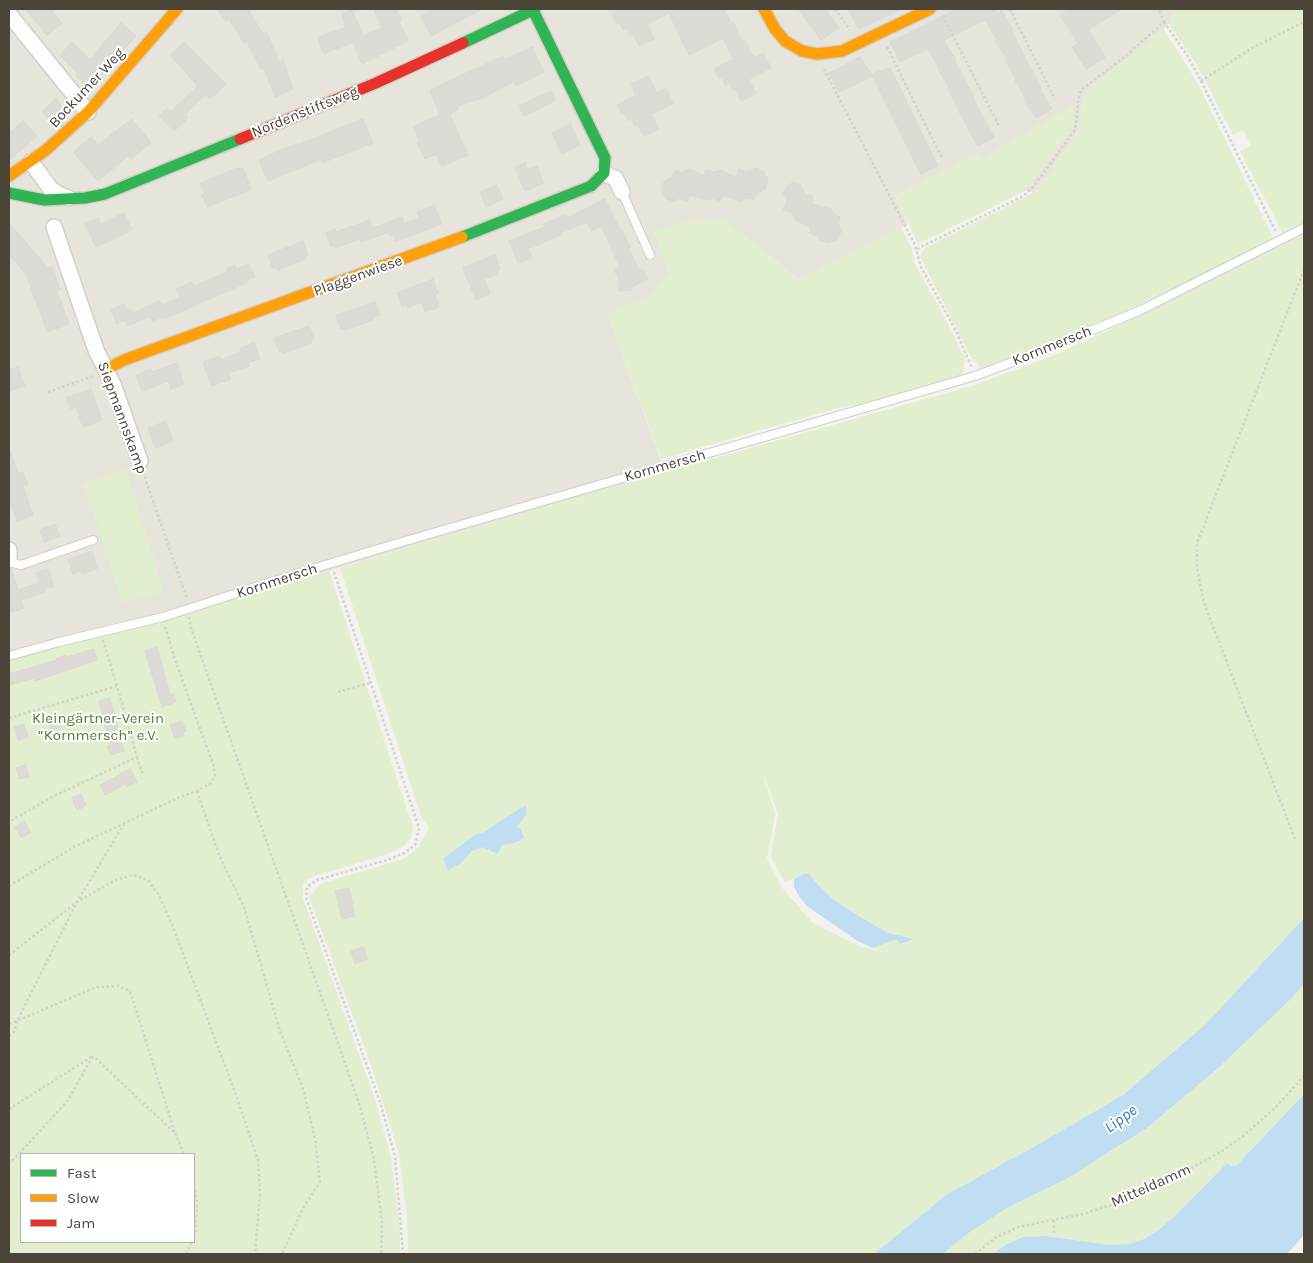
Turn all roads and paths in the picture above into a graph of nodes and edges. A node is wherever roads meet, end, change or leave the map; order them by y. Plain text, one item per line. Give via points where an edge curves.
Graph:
1 (177, 9) edge
2 (534, 9) edge
3 (764, 9) edge
4 (835, 9) edge
5 (930, 9) edge
6 (939, 9) edge
7 (1010, 9) edge
8 (1158, 9) edge
9 (9, 14) edge
10 (1164, 22) junction
11 (1304, 22) edge
12 (880, 33) junction
13 (859, 44) junction
14 (817, 54) junction
15 (1201, 81) junction
16 (1055, 99) dead end
17 (88, 112) junction
18 (1000, 126) dead end
19 (942, 158) dead end
20 (31, 162) junction
21 (604, 173) junction
22 (9, 176) edge
23 (622, 192) joint
24 (9, 193) edge
25 (68, 198) junction
26 (54, 227) dead end
27 (1304, 228) edge
28 (1280, 240) junction
29 (916, 249) junction
30 (650, 255) dead end
31 (1304, 270) edge
32 (106, 370) junction
33 (975, 376) junction
34 (92, 377) dead end
35 (48, 392) dead end
36 (140, 462) joint
37 (93, 540) dead end
38 (9, 550) edge
39 (9, 560) edge
40 (331, 564) junction
41 (189, 609) junction
42 (163, 617) junction
43 (105, 647) dead end
44 (9, 656) edge
45 (370, 683) junction
46 (117, 686) junction
47 (338, 692) dead end
48 (9, 718) edge
49 (137, 756) junction
50 (143, 775) dead end
51 (197, 792) junction
52 (9, 822) edge
53 (124, 823) junction
54 (1295, 839) dead end
55 (9, 886) edge
56 (77, 902) junction
57 (9, 955) edge
58 (18, 1019) junction
59 (9, 1024) edge
60 (9, 1036) edge
61 (93, 1056) junction
62 (1304, 1076) edge
63 (9, 1109) edge
64 (174, 1133) junction
65 (21, 1153) edge
66 (184, 1153) edge
67 (20, 1154) edge
68 (9, 1163) edge
69 (195, 1193) edge
70 (1054, 1219) junction
71 (1054, 1232) dead end
72 (195, 1234) edge
73 (255, 1254) edge
74 (282, 1254) edge
75 (380, 1254) edge
76 (403, 1254) edge
77 (975, 1254) edge

1 - 17 street, Bockumer Weg
2 - 21 street via 605,158
2 - 25 street, Nordenstiftsweg via 376,83 106,194
3 - 14 street via 785,41 802,51
4 - 13 path
5 - 12 street
6 - 18 path
7 - 16 path
8 - 10 path
9 - 17 street
10 - 15 path
10 - 29 path via 1081,90 1076,130 1028,192
11 - 15 path via 1252,48
12 - 13 street
12 - 19 path
13 - 14 street via 835,53
14 - 29 path
15 - 28 path
17 - 20 street, Bockumer Weg
20 - 22 street, Bockumer Weg
20 - 25 street via 50,188
21 - 23 street via 616,179
21 - 32 street, Plaggenwiese via 591,186 543,206 124,360
23 - 30 lane
24 - 25 street, Nordenstiftsweg via 44,200
26 - 32 street, Siepmannskamp via 96,350
27 - 28 lane, Kornmersch
28 - 33 lane, Kornmersch via 1141,310
29 - 33 path via 921,267 956,331
31 - 54 path via 1197,543 1197,568 1204,603
32 - 36 street, Siepmannskamp
33 - 40 lane, Kornmersch
34 - 35 path
36 - 41 path, Siepmannskamp
37 - 39 lane via 21,565
38 - 39 street
40 - 41 lane, Kornmersch
40 - 45 path
41 - 42 lane, Kornmersch
41 - 75 path, Siepmannskamp via 190,625 359,1103 374,1159 382,1224
42 - 44 lane, Kornmersch
42 - 51 path via 214,767 215,776 211,783
43 - 46 path
45 - 47 path
45 - 76 path via 415,814 419,828 417,838 406,852 390,859 317,880 307,887 306,897 380,1102 395,1156
46 - 48 path
46 - 49 path
49 - 50 path
49 - 52 path via 50,798
51 - 53 path
51 - 74 path via 219,855 244,907 280,1031 303,1089 315,1138 320,1182 303,1208
53 - 55 path via 76,846
53 - 56 path
56 - 57 path
56 - 58 path
56 - 73 path via 115,880 133,875 148,880 160,897 258,1160 260,1195
58 - 59 path
58 - 60 path via 14,1032
58 - 64 path via 97,987 118,986 130,991
61 - 63 path
61 - 64 path
61 - 65 path via 68,1100
62 - 70 path, Mitteldamm via 1274,1109 1222,1151 1123,1201
64 - 66 path
67 - 68 path
69 - 72 path
70 - 71 path
70 - 77 path, Mitteldamm via 1018,1227 994,1238

